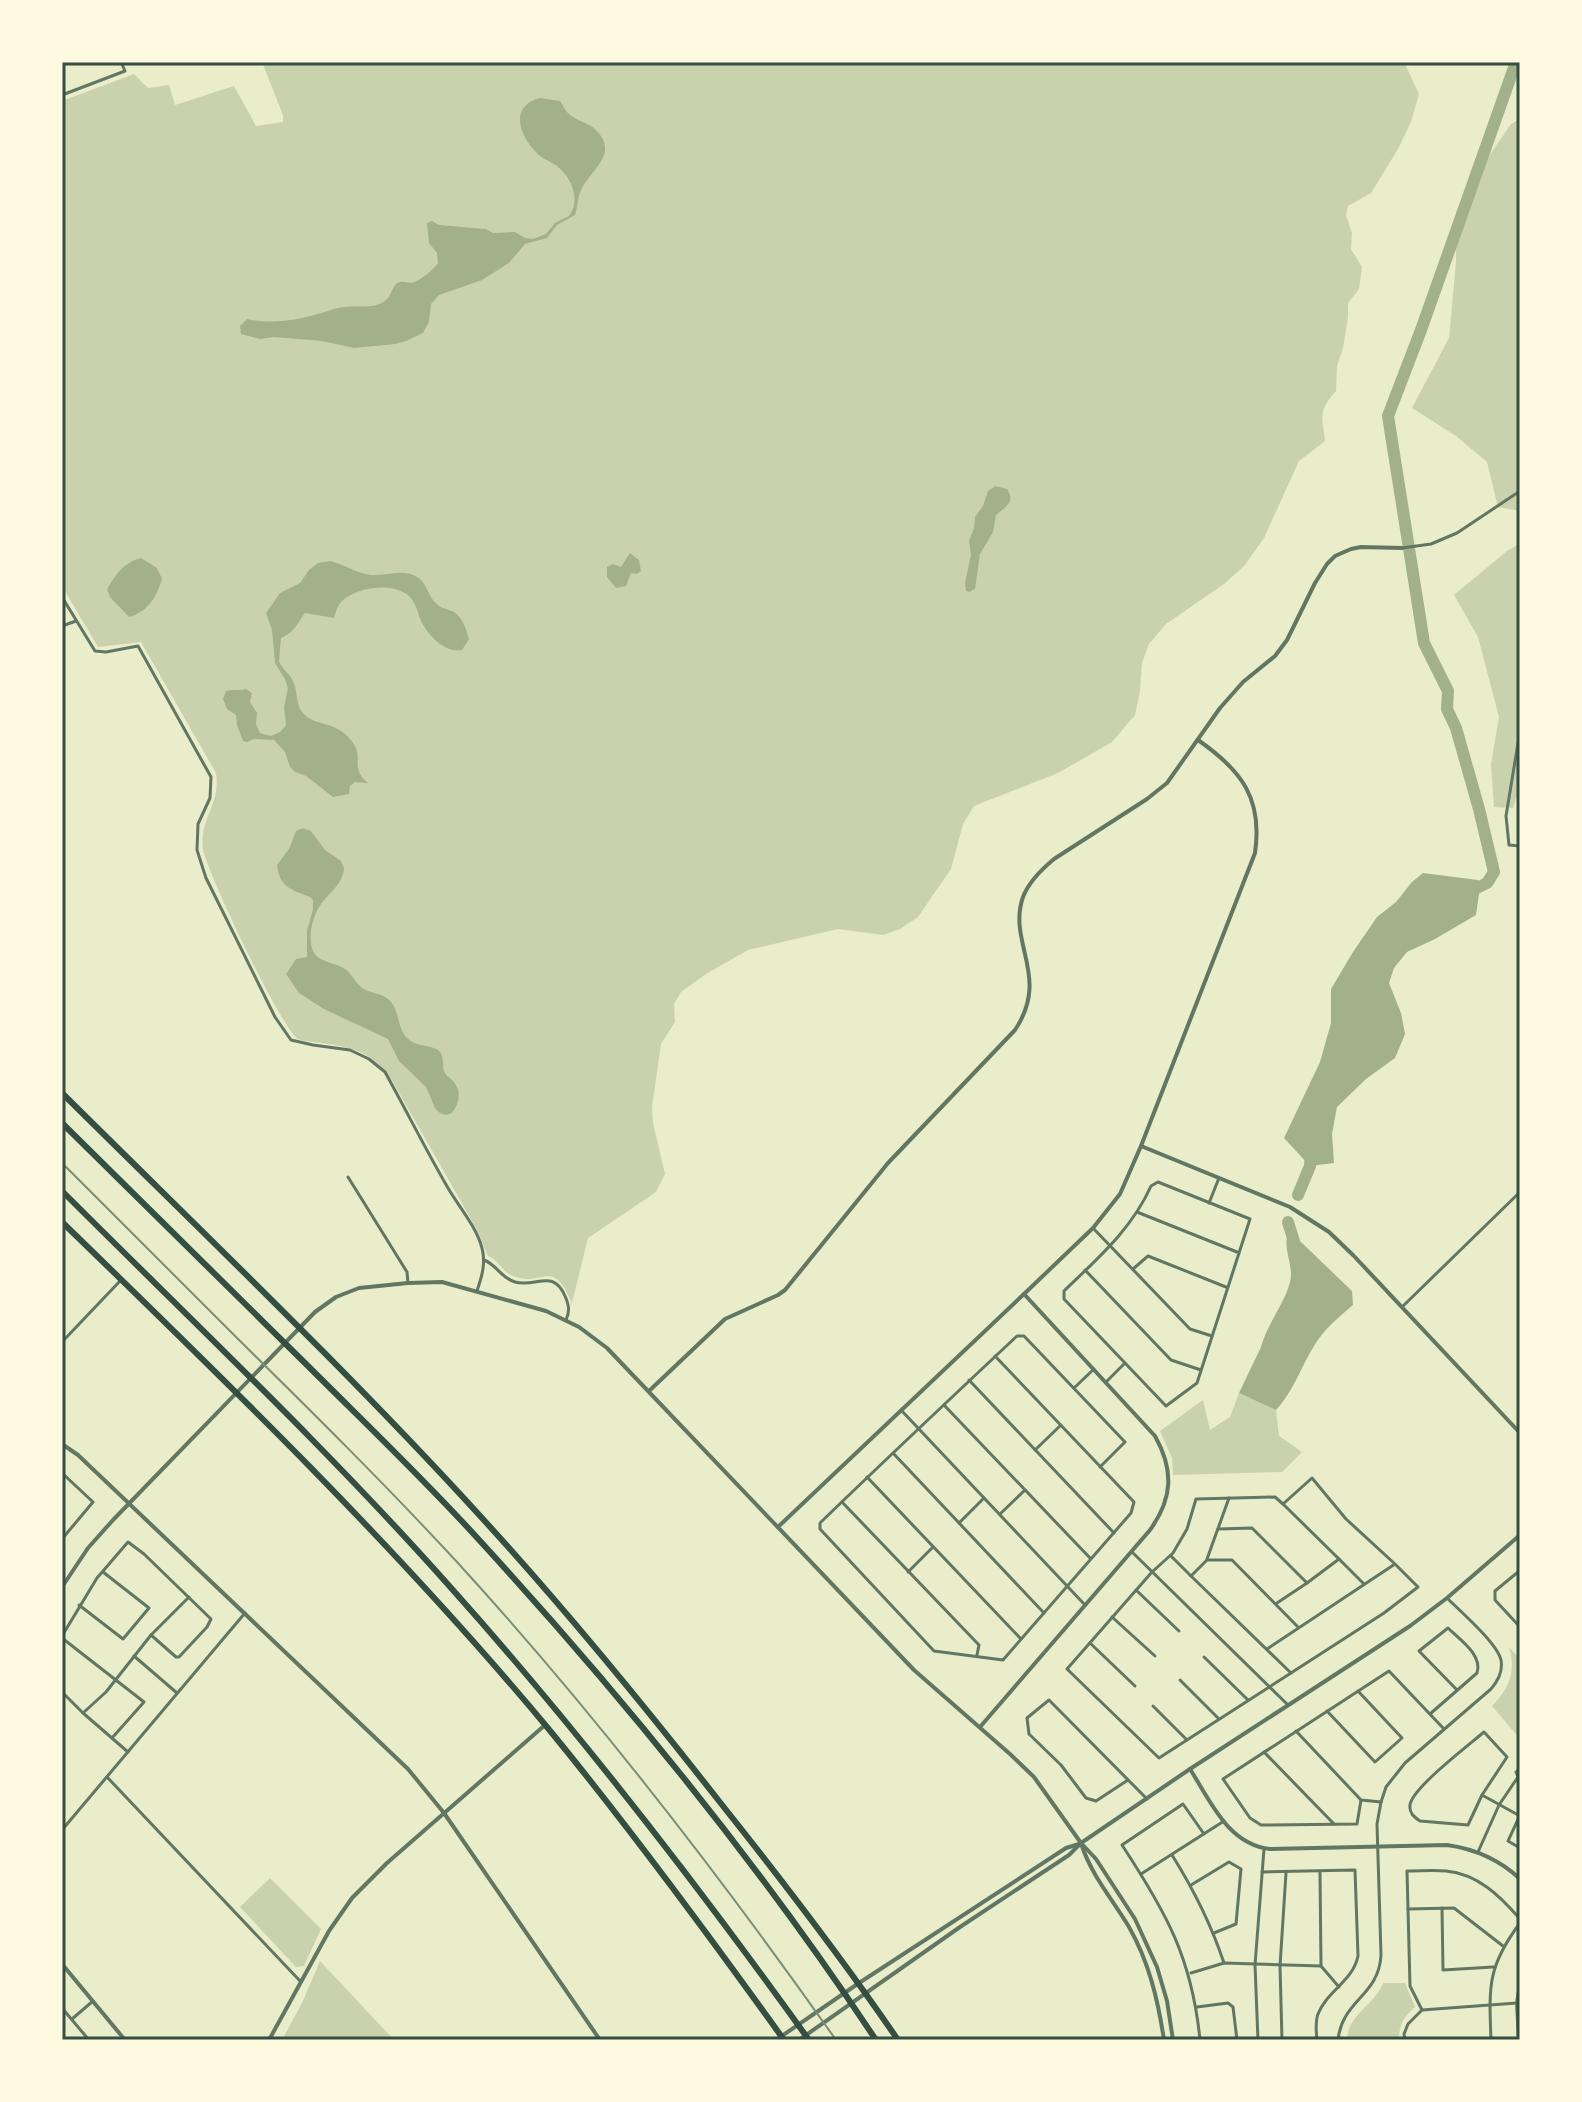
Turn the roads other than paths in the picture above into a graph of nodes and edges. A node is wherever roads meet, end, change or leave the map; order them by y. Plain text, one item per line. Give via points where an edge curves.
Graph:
1 (121, 62) edge
2 (62, 95) edge
3 (1520, 491) edge
4 (1402, 548) joint
5 (62, 597) edge
6 (76, 621) junction
7 (62, 626) edge
8 (1520, 731) edge
9 (1198, 740) junction
10 (1520, 846) edge
11 (62, 1093) edge
12 (62, 1123) edge
13 (1141, 1146) junction
14 (348, 1177) dead end
15 (1219, 1178) junction
16 (62, 1191) edge
17 (1520, 1192) edge
18 (1209, 1203) junction
19 (1137, 1212) junction
20 (62, 1222) edge
21 (1093, 1228) junction
22 (1110, 1246) junction
23 (1239, 1253) junction
24 (484, 1260) junction
25 (1133, 1269) junction
26 (1085, 1270) junction
27 (121, 1279) junction
28 (408, 1283) junction
29 (1228, 1288) junction
30 (477, 1291) junction
31 (1024, 1294) junction
32 (1402, 1307) junction
33 (566, 1320) junction
34 (298, 1330) junction
35 (1212, 1336) junction
36 (62, 1342) edge
37 (995, 1356) junction
38 (1125, 1363) junction
39 (1094, 1369) junction
40 (1201, 1370) junction
41 (969, 1380) junction
42 (1106, 1382) junction
43 (1074, 1388) junction
44 (239, 1391) junction
45 (649, 1391) junction
46 (944, 1405) junction
47 (901, 1410) junction
48 (1061, 1425) junction
49 (918, 1429) junction
50 (1520, 1433) edge
51 (62, 1444) edge
52 (1035, 1450) junction
53 (893, 1453) junction
54 (1100, 1467) junction
55 (62, 1473) edge
56 (867, 1477) junction
57 (1025, 1490) junction
58 (984, 1498) junction
59 (1229, 1498) junction
60 (842, 1502) junction
61 (129, 1504) junction
62 (1283, 1504) junction
63 (1000, 1514) junction
64 (959, 1523) junction
65 (62, 1524) edge
66 (778, 1527) junction
67 (1218, 1529) junction
68 (69, 1530) junction
69 (1114, 1533) junction
70 (1520, 1535) edge
71 (62, 1539) edge
72 (933, 1547) junction
73 (1132, 1552) junction
74 (1170, 1555) junction
75 (1091, 1559) junction
76 (1339, 1559) junction
77 (1207, 1560) junction
78 (1395, 1564) junction
79 (103, 1572) junction
80 (908, 1572) junction
81 (1152, 1572) junction
82 (1520, 1574) edge
83 (1191, 1576) junction
84 (1307, 1583) junction
85 (1364, 1584) junction
86 (1068, 1586) junction
87 (62, 1587) edge
88 (1136, 1590) junction
89 (189, 1597) junction
90 (1447, 1598) junction
91 (1276, 1604) junction
92 (79, 1605) junction
93 (1086, 1605) junction
94 (245, 1613) junction
95 (1044, 1613) junction
96 (1112, 1617) junction
97 (1299, 1627) junction
98 (1520, 1627) edge
99 (1179, 1631) dead end
100 (151, 1635) junction
101 (62, 1637) edge
102 (1021, 1639) junction
103 (1090, 1643) junction
104 (1267, 1649) junction
105 (134, 1656) junction
106 (1155, 1656) dead end
107 (977, 1657) junction
108 (1204, 1657) dead end
109 (1291, 1673) junction
110 (115, 1680) junction
111 (1180, 1680) dead end
112 (1135, 1686) dead end
113 (1269, 1687) junction
114 (1457, 1690) junction
115 (1358, 1691) junction
116 (62, 1692) edge
117 (178, 1693) junction
118 (1248, 1700) junction
119 (1288, 1705) junction
120 (1153, 1706) dead end
121 (1327, 1711) junction
122 (83, 1713) junction
123 (1430, 1714) junction
124 (1219, 1719) junction
125 (545, 1725) junction
126 (980, 1727) junction
127 (1444, 1729) junction
128 (1296, 1731) junction
129 (112, 1738) junction
130 (1187, 1740) junction
131 (128, 1752) junction
132 (1264, 1752) junction
133 (1520, 1768) edge
134 (1190, 1769) junction
135 (107, 1777) junction
136 (1519, 1777) edge
137 (1128, 1780) junction
138 (1482, 1795) junction
139 (1147, 1799) junction
140 (1361, 1800) junction
141 (1381, 1802) junction
142 (1499, 1805) junction
143 (444, 1813) junction
144 (1520, 1816) edge
145 (1224, 1821) junction
146 (1335, 1824) junction
147 (62, 1830) edge
148 (1204, 1834) junction
149 (1081, 1843) junction
150 (1377, 1846) junction
151 (1520, 1848) edge
152 (1264, 1849) junction
153 (1478, 1852) junction
154 (1172, 1855) junction
155 (1262, 1872) junction
156 (1320, 1872) junction
157 (1286, 1873) junction
158 (1141, 1874) junction
159 (1520, 1879) edge
160 (1191, 1885) junction
161 (1442, 1908) junction
162 (1408, 1909) junction
163 (1520, 1921) edge
164 (1214, 1933) junction
165 (1503, 1946) junction
166 (1224, 1963) junction
167 (62, 1964) edge
168 (1255, 1965) junction
169 (1280, 1966) junction
170 (1321, 1966) junction
171 (1494, 1967) junction
172 (1189, 1974) junction
173 (301, 1982) junction
174 (856, 1984) junction
175 (1520, 1984) edge
176 (1339, 1987) junction
177 (864, 1995) junction
178 (93, 2001) junction
179 (1517, 2003) junction
180 (1490, 2005) junction
181 (1197, 2007) junction
182 (62, 2008) edge
183 (1422, 2010) junction
184 (72, 2019) junction
185 (782, 2037) edge
186 (89, 2040) edge
187 (125, 2040) edge
188 (269, 2040) edge
189 (600, 2040) edge
190 (799, 2040) edge
191 (809, 2040) edge
192 (876, 2040) edge
193 (898, 2040) edge
194 (1164, 2040) edge
195 (1173, 2040) edge
196 (1200, 2040) edge
197 (1237, 2040) edge
198 (1258, 2040) edge
199 (1282, 2040) edge
200 (1317, 2040) edge
201 (1338, 2040) edge
202 (1405, 2040) edge
203 (1478, 2040) edge
204 (1491, 2040) edge
205 (1519, 2040) edge

1 - 2 street via 125,71
3 - 4 street via 1457,533
4 - 9 street via 1361,547 1335,556 1287,640 1243,682
5 - 6 street
6 - 7 street
6 - 24 street via 95,651 138,646 211,777 197,850 275,1017 291,1040 350,1050 385,1072 475,1231
8 - 10 street via 1506,816 1509,845
9 - 13 street via 1227,762 1248,791 1258,828 1255,853
9 - 45 street via 1159,790 1054,859 1027,888 1020,913 1029,999 1015,1030 888,1163 785,1290 725,1319
11 - 34 highway
12 - 192 highway via 481,1541 728,1834
13 - 15 street
13 - 21 street via 1120,1194
14 - 28 street via 407,1272
15 - 18 street
15 - 32 street via 1290,1207 1329,1232
16 - 191 highway via 339,1468 462,1600 625,1793
17 - 32 street
18 - 19 street via 1158,1182
18 - 23 street via 1250,1219
19 - 22 street
19 - 23 street
20 - 27 highway
21 - 22 street
21 - 31 street
22 - 25 street
22 - 26 street
23 - 29 street
24 - 30 street
24 - 33 street via 515,1282 555,1282 569,1308
25 - 29 street via 1148,1256
25 - 35 street via 1190,1329
26 - 38 street via 1064,1291 1064,1299
26 - 40 street via 1171,1360
27 - 36 street
27 - 44 highway
28 - 30 street via 442,1282
28 - 34 street via 348,1291 324,1304
29 - 35 street
30 - 33 street
31 - 39 street
31 - 47 street
32 - 50 street
33 - 45 street via 599,1341
34 - 44 street
34 - 174 highway via 481,1518 608,1662 768,1863
35 - 40 street
37 - 41 street
37 - 43 street via 1024,1336
37 - 48 street
38 - 40 street via 1166,1406 1197,1383
38 - 42 street
39 - 42 street
39 - 43 street
41 - 46 street
41 - 52 street
42 - 73 street via 1155,1436 1169,1474 1162,1511
43 - 54 street via 1125,1442
44 - 61 street
44 - 125 highway
45 - 66 street
46 - 49 street
46 - 57 street
47 - 49 street
47 - 66 street
48 - 52 street
48 - 54 street
49 - 53 street
49 - 58 street
51 - 61 street
52 - 69 street
53 - 56 street
53 - 64 street
54 - 69 street via 1134,1502
55 - 68 street via 93,1502
56 - 60 street
56 - 72 street
57 - 63 street
57 - 75 street
58 - 63 street
58 - 64 street
59 - 62 street via 1275,1497
59 - 67 street
59 - 74 street via 1196,1499 1187,1529
60 - 80 street
60 - 107 street via 820,1529 934,1651
61 - 87 street via 88,1548
61 - 94 street
62 - 76 street
62 - 78 street via 1312,1478 1346,1519
63 - 86 street
64 - 95 street
65 - 68 street
66 - 126 street via 914,1670
67 - 77 street
67 - 84 street via 1252,1528
68 - 71 street
69 - 75 street
70 - 90 street
72 - 80 street
72 - 102 street
73 - 81 street
73 - 93 street
74 - 81 street
74 - 83 street
75 - 86 street
76 - 84 street
76 - 85 street
77 - 83 street
77 - 91 street via 1232,1560
78 - 85 street
78 - 109 street via 1418,1587
79 - 89 street via 128,1542
79 - 92 street
79 - 92 street via 149,1608 123,1639
80 - 107 street via 979,1645
81 - 88 street
81 - 113 street
82 - 98 street via 1495,1591 1495,1600
83 - 104 street
84 - 91 street
85 - 97 street
86 - 93 street
86 - 95 street
88 - 96 street
88 - 99 street
89 - 100 street
89 - 100 street via 211,1619 183,1654 176,1657
90 - 119 street
90 - 127 street via 1493,1645 1501,1668 1491,1689
91 - 97 street
92 - 101 street
93 - 126 street
94 - 117 street
94 - 143 street via 397,1758
95 - 102 street
96 - 103 street
96 - 106 street
97 - 104 street
100 - 105 street
101 - 110 street
102 - 107 street via 1003,1660
103 - 112 street
103 - 130 street via 1067,1669 1159,1758
104 - 109 street
105 - 110 street
105 - 117 street
108 - 118 street
109 - 113 street
110 - 122 street
110 - 129 street via 144,1702
111 - 124 street
113 - 118 street
113 - 119 street
114 - 114 street via 1477,1673 1480,1663 1448,1628 1419,1651
114 - 123 street
115 - 121 street
115 - 121 street via 1402,1738 1375,1762
115 - 123 street via 1389,1671
116 - 122 street
117 - 131 street
118 - 124 street
119 - 134 street
120 - 130 street
121 - 128 street
122 - 129 street
123 - 127 street
124 - 130 street
125 - 143 street
125 - 185 highway
126 - 149 street via 1034,1777
127 - 141 street via 1405,1763
128 - 132 street
128 - 140 street
129 - 131 street
131 - 135 street
132 - 146 street
132 - 146 street via 1223,1779 1250,1818 1267,1826
133 - 136 street
134 - 139 street
134 - 145 street
135 - 147 street
135 - 173 street
136 - 142 street
137 - 137 street via 1049,1700 1027,1718 1029,1734 1086,1798 1096,1801
137 - 139 street
138 - 138 street via 1468,1825 1420,1821 1411,1812 1419,1788 1484,1732 1507,1757
138 - 142 street
139 - 149 street
140 - 141 street
140 - 146 street via 1357,1824
141 - 150 street
142 - 144 street
142 - 153 street
143 - 173 street via 352,1898
143 - 189 street
144 - 151 street via 1508,1841
145 - 148 street
145 - 152 street via 1240,1839
148 - 154 street
148 - 158 street via 1183,1804 1122,1845
149 - 174 street
149 - 177 street
149 - 194 street via 1142,1954
149 - 195 street via 1105,1872 1150,1948
150 - 152 street
150 - 153 street via 1447,1845
150 - 201 street via 1379,1970 1370,1989 1345,2015
152 - 155 street
153 - 159 street
154 - 158 street
154 - 160 street
155 - 157 street
155 - 168 street
156 - 157 street
156 - 170 street
156 - 176 street via 1355,1870 1358,1956
157 - 169 street
158 - 172 street via 1167,1918
160 - 164 street
160 - 164 street via 1229,1862 1241,1869 1236,1924
161 - 162 street
161 - 165 street via 1454,1908
161 - 171 street via 1443,1970
162 - 163 street via 1407,1871 1446,1871 1477,1879
162 - 183 street via 1410,1986
163 - 165 street
164 - 166 street
165 - 171 street
166 - 168 street
166 - 172 street
167 - 178 street
168 - 169 street
168 - 198 street
169 - 170 street
169 - 199 street
170 - 176 street
171 - 180 street
172 - 181 street
173 - 188 street
174 - 177 highway
174 - 185 street
175 - 179 street
176 - 200 street via 1317,2017
177 - 190 street
177 - 193 highway
178 - 184 street
178 - 187 street
179 - 180 street
179 - 205 street
180 - 183 street
180 - 204 street
181 - 196 street
181 - 197 street via 1233,2007
182 - 184 street
183 - 202 street via 1408,2024
184 - 186 street
203 - 204 street

